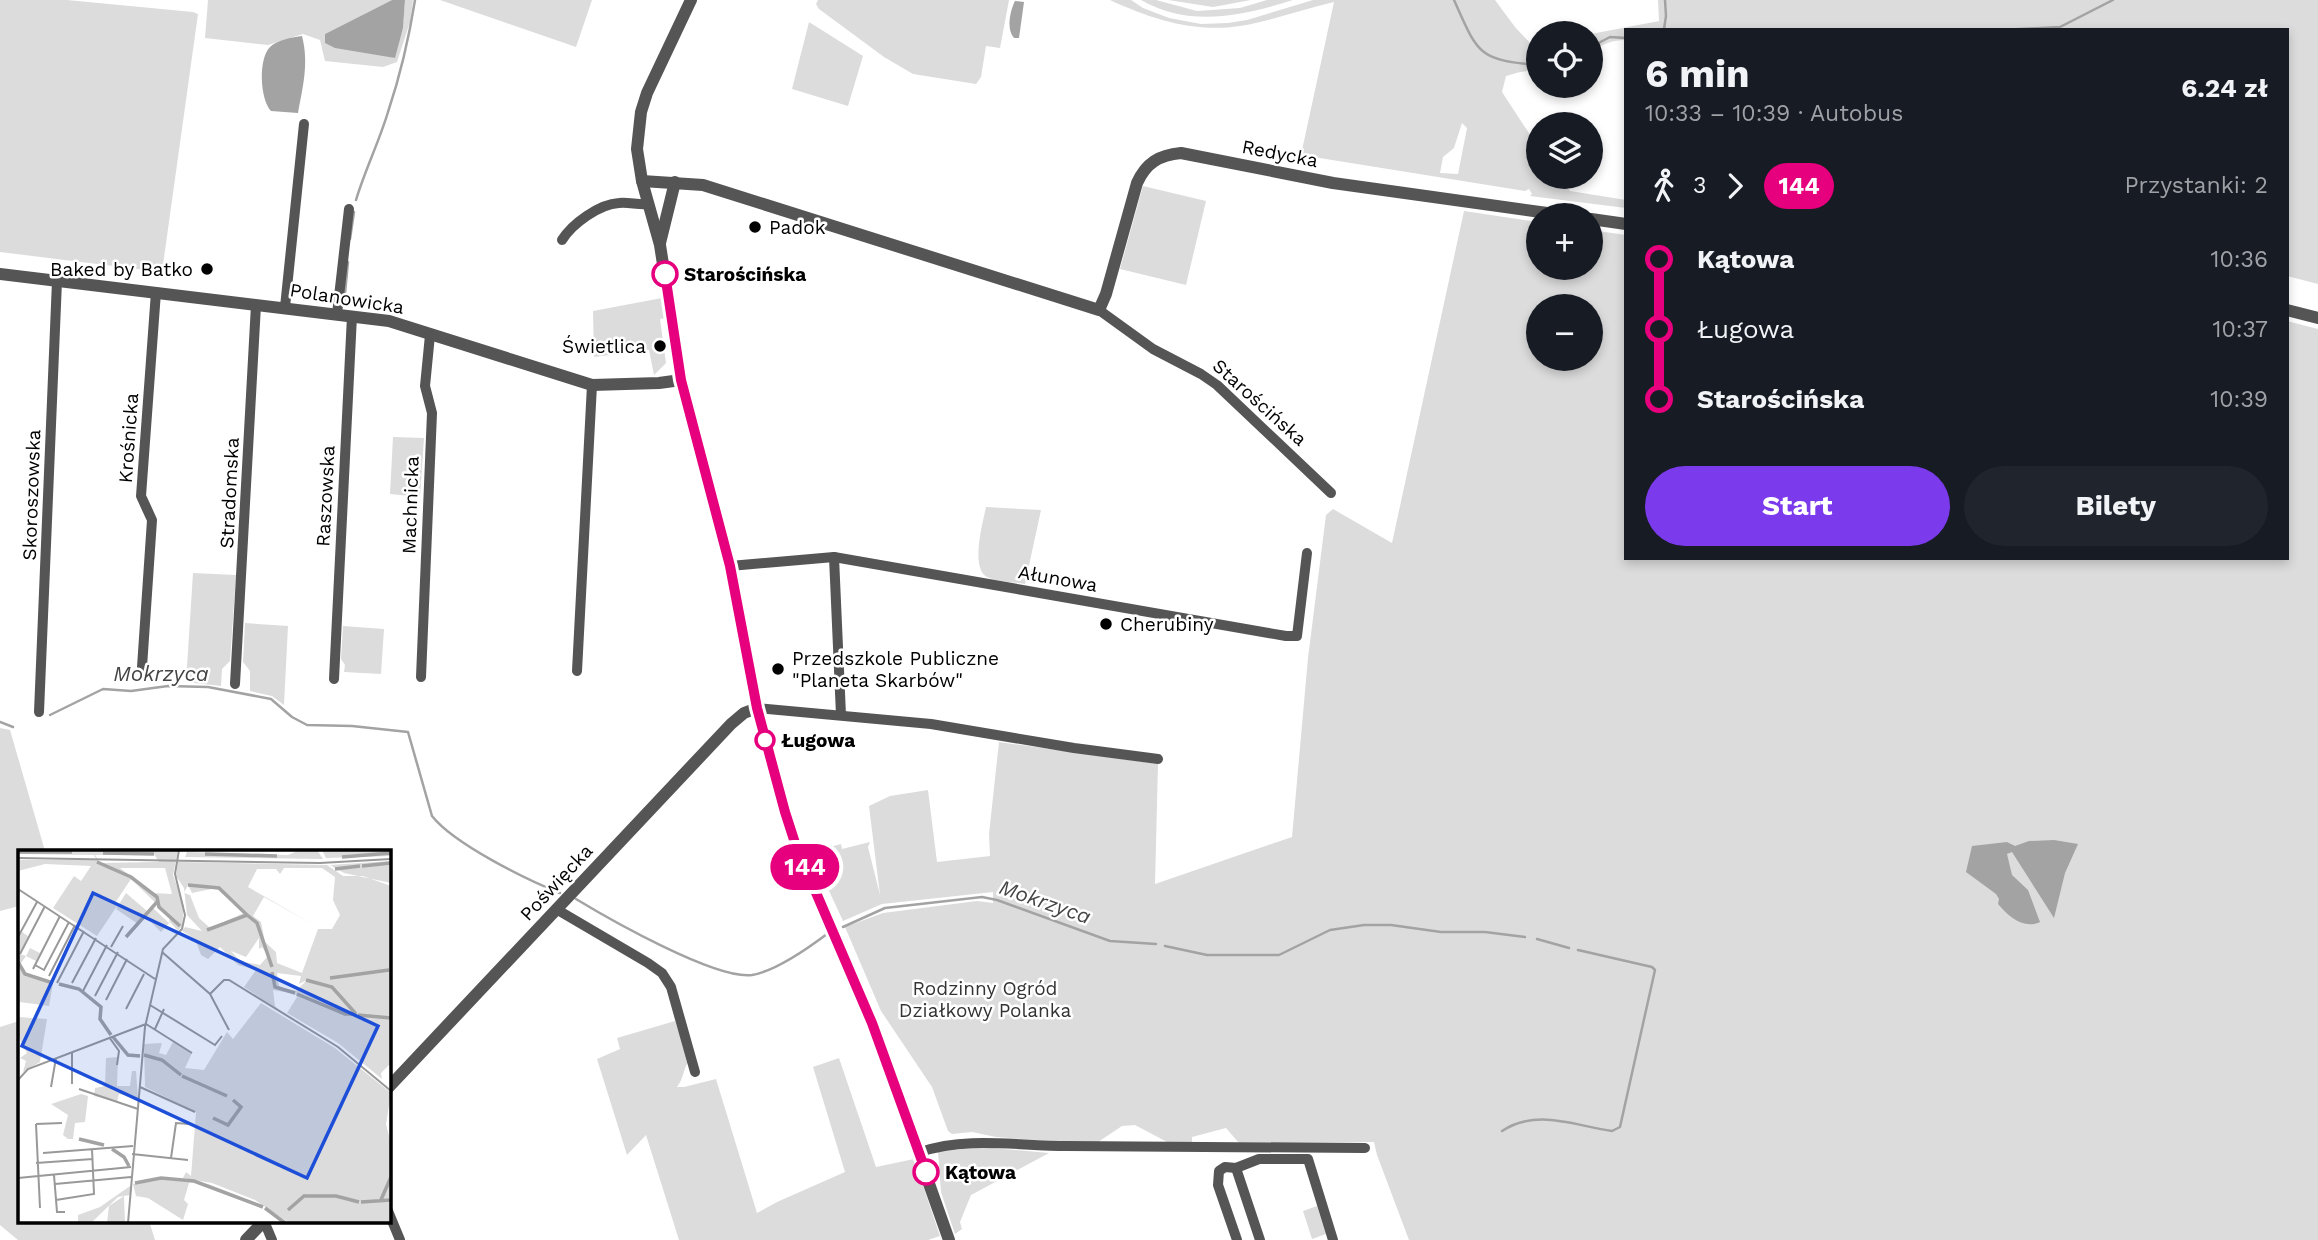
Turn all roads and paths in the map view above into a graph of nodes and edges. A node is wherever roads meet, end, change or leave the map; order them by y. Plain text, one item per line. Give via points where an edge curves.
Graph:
1 (691, 0) edge
2 (304, 124) dead end
3 (642, 181) junction
4 (675, 182) junction
5 (648, 204) junction
6 (349, 209) dead end
7 (1526, 210) edge
8 (1603, 221) edge
9 (1624, 224) edge
10 (562, 240) dead end
11 (660, 246) junction
12 (0, 274) edge
13 (57, 281) junction
14 (156, 292) junction
15 (256, 305) junction
16 (285, 307) junction
17 (1099, 310) junction
18 (2289, 311) edge
19 (337, 314) junction
20 (352, 316) junction
21 (2318, 318) edge
22 (430, 335) junction
23 (681, 380) junction
24 (592, 385) junction
25 (1331, 493) dead end
26 (1307, 553) dead end
27 (834, 557) junction
28 (730, 566) junction
29 (142, 667) dead end
30 (577, 671) dead end
31 (421, 677) dead end
32 (334, 679) dead end
33 (235, 684) dead end
34 (757, 708) junction
35 (39, 712) dead end
36 (841, 715) junction
37 (1158, 759) dead end
38 (556, 909) junction
39 (695, 1072) dead end
40 (390, 1086) edge
41 (1364, 1148) dead end
42 (920, 1152) junction
43 (1236, 1168) junction
44 (390, 1216) edge
45 (263, 1222) edge
46 (264, 1222) edge
47 (246, 1240) edge
48 (271, 1240) edge
49 (400, 1240) edge
50 (949, 1240) edge
51 (1237, 1240) edge
52 (1260, 1240) edge
53 (1333, 1240) edge

1 - 3 street via 641,112 637,149
2 - 16 street
3 - 4 street, Starościńska
3 - 5 street
4 - 11 street
4 - 17 street, Starościńska via 704,185
5 - 10 street via 606,206
5 - 11 street
6 - 19 street
7 - 17 street, Redycka via 1166,154 1143,170 1137,183
8 - 9 street
11 - 23 street
12 - 13 street, Polanowicka
13 - 14 street, Polanowicka
13 - 35 street, Skoroszowska
14 - 15 street, Polanowicka
14 - 29 street, Krośnicka via 141,496 152,520
15 - 16 street, Polanowicka
15 - 33 street, Stradomska
16 - 19 street, Polanowicka
17 - 25 street, Starościńska via 1153,349 1217,385
18 - 21 street
19 - 20 street, Polanowicka
20 - 22 street, Polanowicka via 389,321
20 - 32 street, Raszowska
22 - 24 street, Polanowicka
22 - 31 street, Machnicka via 425,386 432,413
23 - 24 street, Polanowicka
23 - 28 street
24 - 30 street
26 - 27 street, Ałunowa via 1297,636
27 - 28 street, Ałunowa
27 - 36 street
28 - 34 street
34 - 36 street
34 - 38 street, Poświęcka via 736,719
34 - 42 street via 791,835 872,1023
36 - 37 street
38 - 39 street via 667,979
38 - 40 street, Poświęcka
41 - 42 street via 966,1142
42 - 50 street
43 - 51 street via 1225,1167 1217,1177
43 - 52 street
43 - 53 street via 1259,1159 1308,1159
44 - 49 street
45 - 47 street
46 - 48 street

